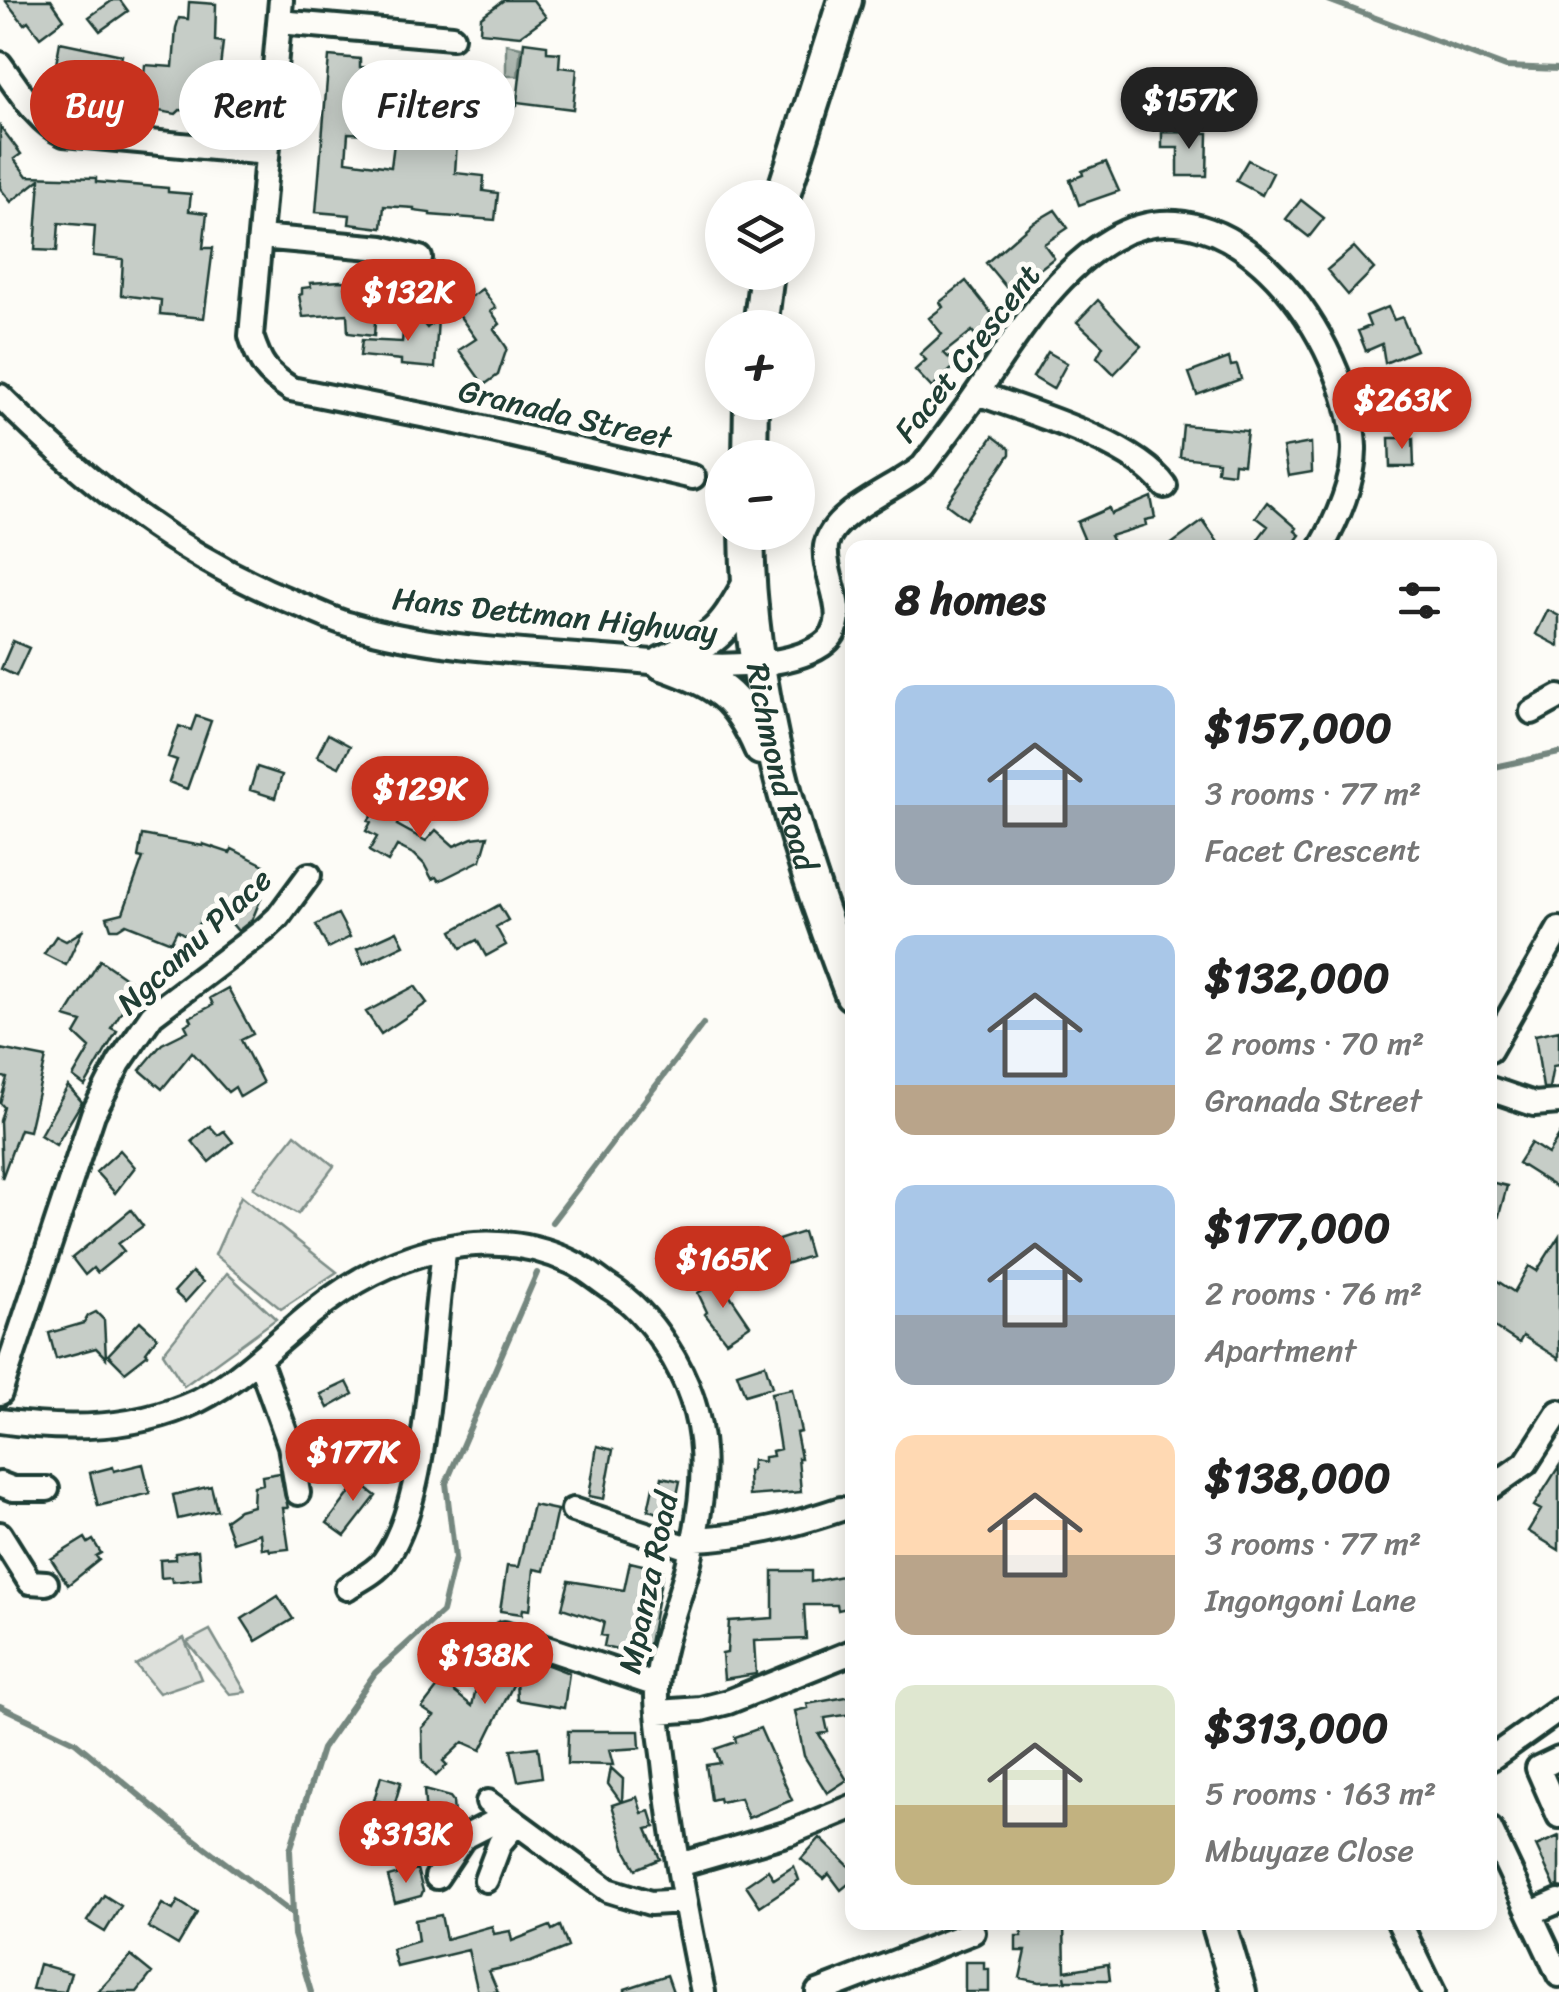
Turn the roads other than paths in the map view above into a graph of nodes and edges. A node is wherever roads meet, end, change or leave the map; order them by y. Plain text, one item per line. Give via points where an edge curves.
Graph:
1 (845, 0) edge
2 (280, 11) edge
3 (452, 37) dead end
4 (0, 64) edge
5 (267, 154) junction
6 (787, 180) edge
7 (260, 236) junction
8 (420, 258) dead end
9 (977, 393) junction
10 (0, 396) edge
11 (693, 476) dead end
12 (1165, 486) dead end
13 (1326, 540) edge
14 (748, 550) edge
15 (749, 584) junction
16 (663, 663) junction
17 (756, 666) junction
18 (1559, 697) edge
19 (1532, 712) dead end
20 (786, 808) junction
21 (309, 874) dead end
22 (1559, 929) edge
23 (845, 976) edge
24 (1497, 1038) edge
25 (1497, 1091) edge
26 (1559, 1102) edge
27 (446, 1248) junction
28 (259, 1360) junction
29 (0, 1393) edge
30 (1559, 1412) edge
31 (0, 1421) edge
32 (1497, 1483) edge
33 (0, 1484) edge
34 (47, 1489) dead end
35 (298, 1493) dead end
36 (840, 1509) dead end
37 (572, 1510) dead end
38 (0, 1534) edge
39 (694, 1544) junction
40 (46, 1582) dead end
41 (347, 1588) dead end
42 (504, 1634) dead end
43 (845, 1655) edge
44 (657, 1685) junction
45 (1559, 1710) edge
46 (658, 1712) junction
47 (1497, 1754) edge
48 (1559, 1758) edge
49 (845, 1811) edge
50 (504, 1814) junction
51 (1559, 1816) edge
52 (1497, 1843) edge
53 (679, 1864) junction
54 (438, 1877) dead end
55 (486, 1880) dead end
56 (1559, 1900) edge
57 (684, 1901) junction
58 (1531, 1913) junction
59 (1220, 1930) edge
60 (1403, 1930) edge
61 (973, 1932) dead end
62 (1559, 1975) edge
63 (703, 1992) edge
64 (818, 1992) edge
65 (1239, 1992) edge
66 (1433, 1992) edge

1 - 6 highway
2 - 3 street
2 - 5 street, Granada Street
4 - 5 street via 36,112 64,134
5 - 7 street, Granada Street
7 - 8 street
7 - 11 street, Granada Street via 251,336 270,375 292,389
9 - 12 street via 1140,461
9 - 13 street, Facet Crescent via 1056,287 1114,237 1150,225 1192,225 1220,235 1277,277 1303,310 1350,408 1353,463
9 - 17 street, Facet Crescent via 923,466 832,532 826,545 838,620 834,634 812,650
10 - 16 street, Hans Dettman Highway via 101,490 170,541 317,612 438,642
14 - 15 highway, Richmond Road
15 - 16 highway via 727,625
15 - 17 highway, Richmond Road
16 - 17 street, Hans Dettman Highway
16 - 20 highway via 713,684 747,715
17 - 20 highway, Richmond Road
18 - 19 street
20 - 23 highway, Richmond Road
21 - 29 street, Ngcamu Place via 264,930 152,1016 118,1063 93,1114
22 - 24 street
25 - 26 street via 1534,1104
27 - 28 street, Mpanza Road via 364,1275
27 - 39 street, Mpanza Road via 501,1244 572,1262 619,1293 656,1330 698,1410 704,1458
27 - 41 street via 414,1494 388,1556
28 - 31 street, Mpanza Road via 210,1394 152,1418 108,1425
28 - 35 street via 290,1445
30 - 32 street via 1526,1463
33 - 34 street
36 - 39 street via 765,1533
37 - 39 street
38 - 40 street via 30,1582
39 - 44 street, Mpanza Road
42 - 44 street
43 - 46 street via 728,1702
44 - 46 street, Mpanza Road
45 - 47 street
46 - 53 street, Mpanza Road
48 - 51 street via 1538,1768
49 - 53 street
50 - 54 street via 463,1838
50 - 55 street
50 - 57 street via 623,1897
52 - 58 street
53 - 57 street, Mpanza Road
56 - 58 street
57 - 63 street, Mpanza Road
58 - 62 street
59 - 65 highway
60 - 66 street
61 - 64 street

